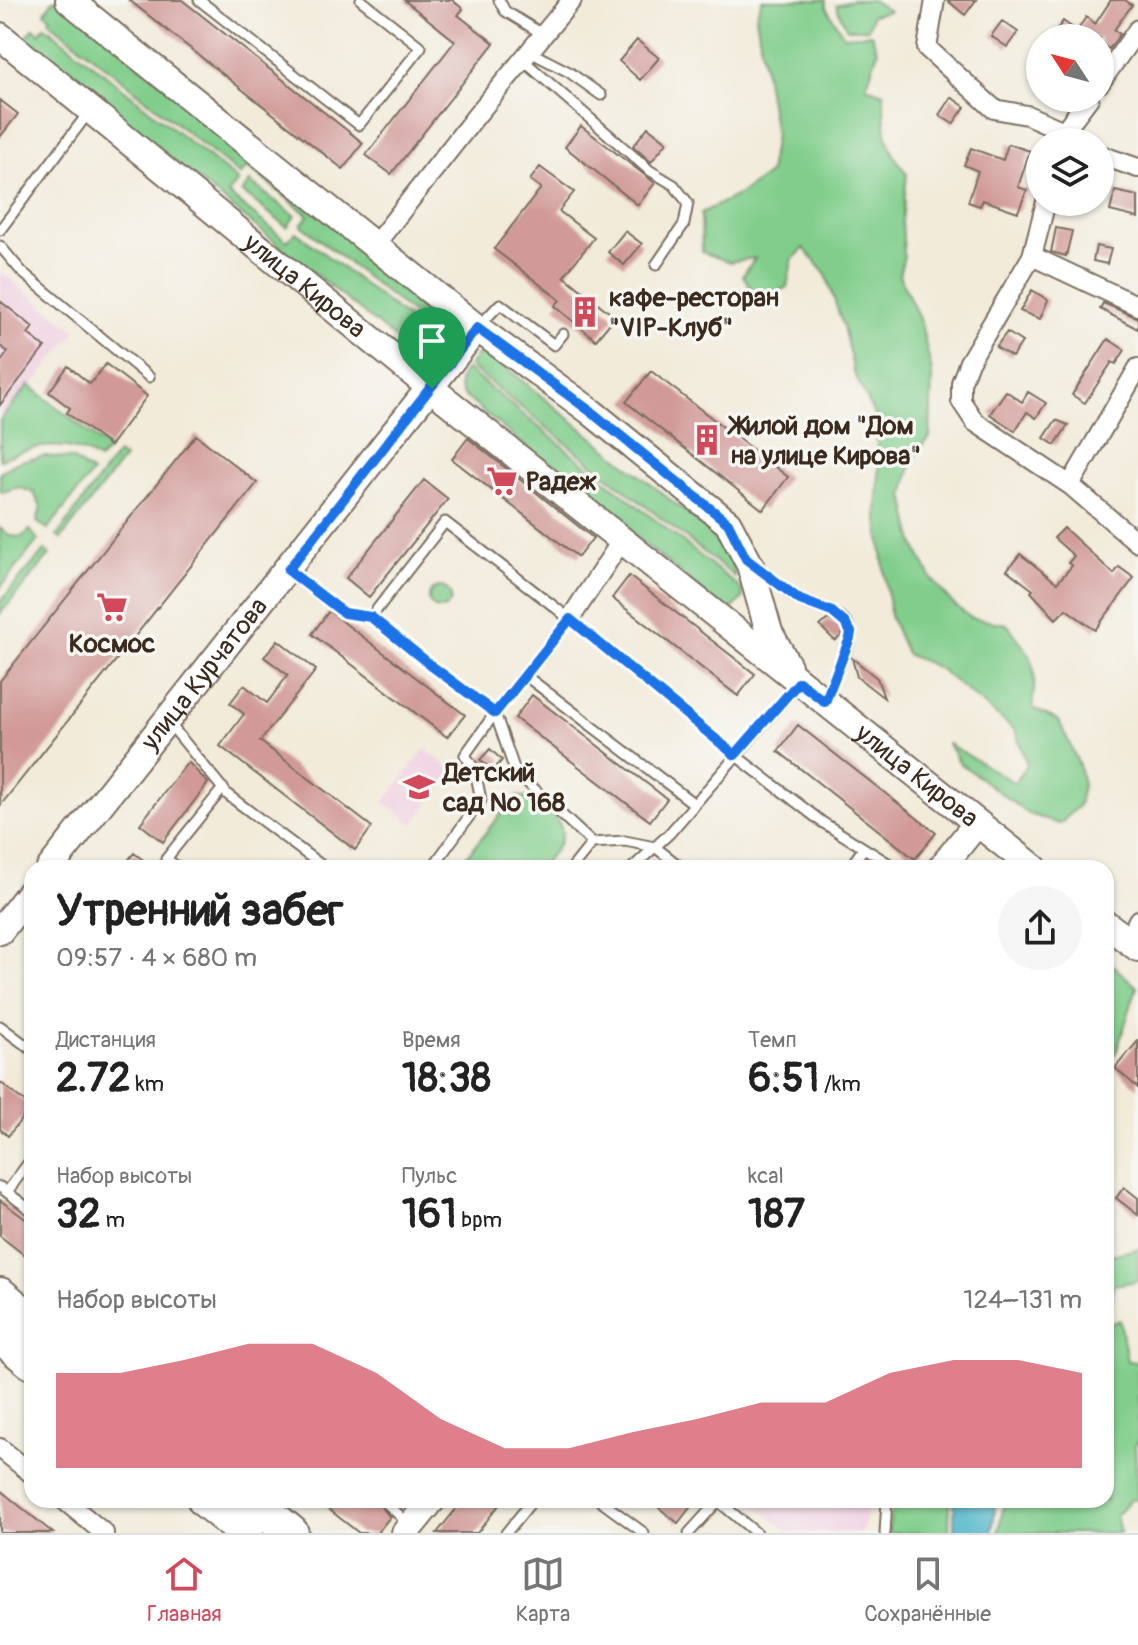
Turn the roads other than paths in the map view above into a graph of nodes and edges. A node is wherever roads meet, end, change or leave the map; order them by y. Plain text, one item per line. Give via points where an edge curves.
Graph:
1 (69, 0) edge
2 (199, 0) edge
3 (361, 0) edge
4 (499, 0) edge
5 (572, 0) edge
6 (935, 0) edge
7 (1138, 29) edge
8 (544, 35) junction
9 (0, 36) edge
10 (526, 56) junction
11 (1114, 63) edge
12 (601, 95) dead end
13 (91, 110) junction
14 (1050, 128) edge
15 (1114, 160) edge
16 (1138, 168) edge
17 (1042, 216) edge
18 (0, 230) edge
19 (0, 246) edge
20 (374, 246) junction
21 (1032, 256) junction
22 (656, 265) dead end
23 (507, 295) dead end
24 (500, 304) junction
25 (1138, 306) edge
26 (544, 322) dead end
27 (477, 328) junction
28 (536, 332) junction
29 (563, 334) dead end
30 (1138, 368) edge
31 (149, 377) dead end
32 (432, 389) junction
33 (1070, 485) junction
34 (622, 540) junction
35 (1138, 543) edge
36 (746, 559) junction
37 (288, 570) junction
38 (371, 617) junction
39 (570, 619) junction
40 (526, 676) junction
41 (799, 682) junction
42 (825, 702) junction
43 (495, 713) junction
44 (167, 721) junction
45 (735, 755) junction
46 (223, 788) junction
47 (693, 803) junction
48 (977, 823) junction
49 (592, 843) junction
50 (655, 847) junction
51 (864, 848) junction
52 (56, 860) edge
53 (167, 860) edge
54 (315, 860) edge
55 (438, 860) edge
56 (578, 860) edge
57 (641, 860) edge
58 (672, 860) edge
59 (855, 860) edge
60 (883, 860) edge
61 (947, 860) edge
62 (1024, 860) edge
63 (24, 900) edge
64 (1114, 927) edge
65 (0, 931) edge
66 (1135, 936) edge
67 (0, 1026) edge
68 (24, 1044) edge
69 (24, 1167) edge
70 (3, 1189) edge
71 (24, 1205) edge
72 (0, 1295) edge
73 (24, 1314) edge
74 (0, 1336) edge
75 (24, 1356) edge
76 (0, 1448) edge
77 (24, 1468) edge
78 (74, 1508) edge
79 (215, 1508) edge
80 (261, 1508) edge
81 (390, 1508) edge
82 (427, 1508) edge
83 (526, 1508) edge
84 (610, 1508) edge
85 (710, 1508) edge
86 (726, 1508) edge
87 (887, 1508) edge
88 (412, 1531) edge
89 (104, 1533) edge
90 (246, 1533) edge
91 (291, 1533) edge
92 (506, 1533) edge
93 (644, 1533) edge
94 (689, 1533) edge
95 (756, 1533) edge
96 (885, 1533) edge

1 - 20 main road, улица Кирова
2 - 3 lane via 359,125 421,47
4 - 8 lane via 505,11
5 - 8 street
6 - 14 street via 927,48 994,109 1027,115
7 - 11 street
8 - 10 street
9 - 13 main road, улица Кирова
10 - 12 lane via 569,72
10 - 20 street
10 - 22 lane via 688,203 684,224
13 - 18 lane
13 - 32 main road, улица Кирова
15 - 16 street
17 - 21 street
19 - 31 lane via 22,272
20 - 27 main road, улица Кирова
21 - 25 street
21 - 33 street via 969,362 961,401 975,422
23 - 24 lane
24 - 27 lane
24 - 28 lane via 522,314
26 - 28 lane
27 - 32 main road, улица Курчатова
27 - 36 main road, улица Кирова via 728,523
28 - 29 lane via 554,345
30 - 33 street
32 - 34 main road, улица Кирова
32 - 37 main road, улица Курчатова
33 - 35 street
34 - 39 street
34 - 41 main road, улица Кирова
36 - 41 main road, улица Кирова via 769,632
36 - 42 lane via 800,600 832,612 849,628
37 - 38 lane via 344,613
37 - 44 main road, улица Курчатова
38 - 39 lane via 445,522
38 - 43 lane
39 - 40 lane
39 - 45 lane
40 - 43 lane
40 - 47 lane
41 - 42 main road, улица Кирова
41 - 45 lane
42 - 48 main road, улица Кирова
43 - 49 lane via 515,771
43 - 55 lane via 465,755 475,770 481,800
44 - 46 lane
44 - 52 main road, улица Курчатова
45 - 47 lane
45 - 51 lane
46 - 53 lane
46 - 54 lane
47 - 50 lane
48 - 61 main road
48 - 62 main road, улица Кирова
49 - 50 lane via 625,841
49 - 56 lane
50 - 57 lane
50 - 58 lane
51 - 59 lane
51 - 60 lane
63 - 65 main road
64 - 66 main road
67 - 68 lane
69 - 70 lane
70 - 71 lane
72 - 73 highway
74 - 75 highway
76 - 77 street
78 - 89 street
79 - 90 highway
80 - 91 highway
81 - 88 lane
82 - 88 main road
83 - 92 lane
84 - 93 lane
85 - 94 lane
86 - 95 lane
87 - 96 lane

